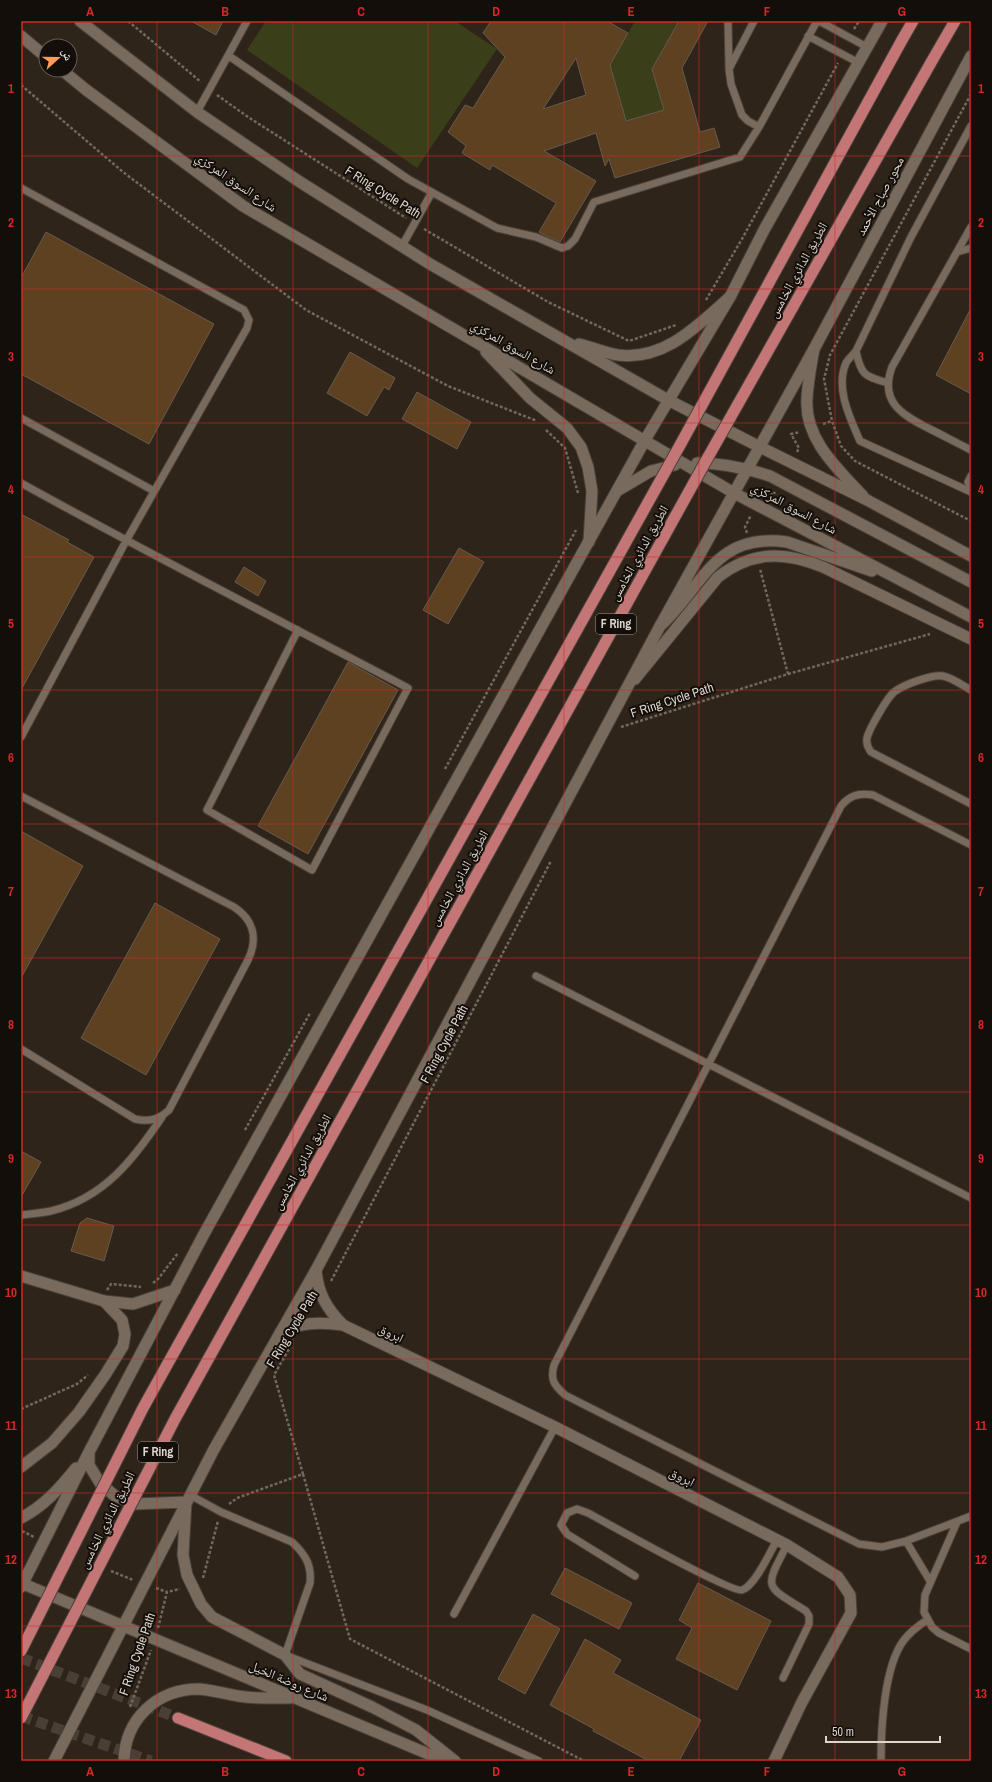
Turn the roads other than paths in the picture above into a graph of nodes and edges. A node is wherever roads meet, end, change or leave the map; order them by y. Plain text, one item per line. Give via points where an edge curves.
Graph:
1 (80, 21) edge
2 (247, 21) edge
3 (728, 21) edge
4 (754, 21) edge
5 (818, 21) edge
6 (882, 21) edge
7 (913, 21) edge
8 (954, 21) edge
9 (21, 36) edge
10 (808, 36) junction
11 (867, 48) junction
12 (38, 50) edge
13 (229, 56) junction
14 (971, 56) edge
15 (858, 63) junction
16 (729, 69) junction
17 (72, 78) edge
18 (197, 112) junction
19 (971, 126) edge
20 (759, 127) junction
21 (21, 188) edge
22 (432, 192) junction
23 (971, 227) edge
24 (402, 246) junction
25 (971, 248) edge
26 (957, 252) junction
27 (730, 297) junction
28 (563, 339) junction
29 (478, 343) junction
30 (814, 349) junction
31 (856, 351) junction
32 (888, 383) junction
33 (668, 400) junction
34 (21, 418) edge
35 (645, 440) junction
36 (760, 448) junction
37 (971, 450) edge
38 (683, 463) junction
39 (748, 468) junction
40 (971, 476) edge
41 (21, 483) edge
42 (971, 488) edge
43 (154, 490) junction
44 (617, 491) junction
45 (971, 492) edge
46 (734, 493) junction
47 (867, 500) junction
48 (126, 541) junction
49 (589, 542) junction
50 (971, 556) edge
51 (903, 582) junction
52 (971, 582) edge
53 (971, 617) edge
54 (660, 626) junction
55 (298, 630) junction
56 (971, 639) edge
57 (628, 687) junction
58 (971, 690) edge
59 (21, 737) edge
60 (21, 796) edge
61 (971, 804) edge
62 (971, 845) edge
63 (536, 976) dead end
64 (21, 1049) edge
65 (710, 1064) junction
66 (162, 1116) junction
67 (971, 1198) edge
68 (21, 1215) edge
69 (316, 1270) junction
70 (21, 1276) edge
71 (175, 1290) junction
72 (104, 1301) junction
73 (342, 1325) junction
74 (280, 1333) junction
75 (555, 1427) junction
76 (89, 1452) junction
77 (21, 1467) edge
78 (188, 1498) junction
79 (971, 1516) edge
80 (21, 1518) edge
81 (957, 1522) junction
82 (777, 1540) junction
83 (906, 1541) junction
84 (787, 1546) junction
85 (635, 1576) dead end
86 (930, 1581) junction
87 (22, 1585) edge
88 (454, 1614) dead end
89 (927, 1620) junction
90 (123, 1626) junction
91 (971, 1649) edge
92 (21, 1651) edge
93 (285, 1655) junction
94 (783, 1678) dead end
95 (294, 1698) junction
96 (21, 1718) edge
97 (178, 1718) tunnel mouth
98 (54, 1761) edge
99 (124, 1761) edge
100 (286, 1761) edge
101 (445, 1761) edge
102 (455, 1761) edge
103 (539, 1761) edge
104 (774, 1761) edge
105 (881, 1761) edge

1 - 18 street
2 - 13 lane
3 - 16 lane
4 - 16 lane
5 - 10 lane
5 - 11 lane
6 - 11 street
7 - 92 highway, الطريق الدائري الخامس / F Ring, bridge via 679,447 147,1401
8 - 96 highway, الطريق الدائري الخامس / F Ring, bridge via 699,473 175,1419
9 - 12 street
10 - 15 lane
10 - 20 lane
11 - 15 street
13 - 18 lane
13 - 22 lane via 408,179
14 - 30 street, محور صباح الأحمد
15 - 27 street via 764,230
16 - 20 lane via 730,84 742,115
17 - 29 street, شارع السوق المركزي via 243,206
18 - 24 street via 300,182
19 - 31 lane via 911,237
20 - 22 lane via 740,157 594,202 575,239 562,248 536,237 497,228
21 - 43 lane via 244,310 248,316 247,328
22 - 24 lane
23 - 26 lane
24 - 28 street
25 - 26 lane
26 - 32 lane via 892,367
27 - 28 street via 683,338 665,348 643,354 618,354
27 - 33 street
28 - 33 street
29 - 35 street, شارع السوق المركزي
29 - 49 street via 530,398 567,428 581,447 592,491
30 - 36 street
30 - 47 street via 806,398 811,428 828,457
31 - 32 lane via 859,365 866,376
31 - 45 lane via 846,362 842,378 847,409 860,441
32 - 37 lane via 892,400 902,414
33 - 35 street
33 - 36 street
34 - 43 lane
35 - 38 street, شارع السوق المركزي
35 - 44 street
36 - 39 street
36 - 47 street
38 - 39 street via 718,463
38 - 44 street via 651,471
38 - 46 street, شارع السوق المركزي
39 - 46 street
39 - 52 street via 781,482
40 - 42 lane via 968,482
41 - 48 lane
43 - 48 lane
44 - 49 street
46 - 51 street, شارع السوق المركزي
46 - 54 street
47 - 50 street
48 - 55 lane
48 - 59 lane
49 - 71 street
51 - 53 street, شارع السوق المركزي
51 - 54 street via 787,542 776,540 750,544 720,557 677,611
54 - 57 street
55 - 55 lane via 408,688 312,870 207,810
56 - 57 street via 810,561 786,556 757,557 730,568 718,577
57 - 69 street
58 - 61 lane via 943,676 909,684 893,693 885,702 867,738 867,746 871,752
60 - 66 lane via 234,907 251,925 253,950 169,1110
62 - 65 lane via 873,795 860,794 847,799
63 - 65 lane
64 - 66 lane via 136,1119 154,1120
65 - 67 lane
65 - 83 lane via 554,1365 552,1379 555,1386 565,1395 840,1536 870,1546 882,1547
66 - 68 lane via 141,1148 100,1190 51,1211
69 - 73 street, ابروق via 317,1285 322,1299
69 - 74 street
70 - 72 street
71 - 72 street via 133,1304
71 - 76 street
72 - 77 street via 122,1320 125,1334 123,1346 79,1412 52,1443
73 - 74 street, ابروق via 323,1322 304,1324 290,1327
73 - 75 street, ابروق
74 - 78 street
75 - 82 street, ابروق
75 - 88 lane
76 - 78 street via 89,1465 100,1483 115,1496 135,1504
76 - 80 street via 59,1490
76 - 87 street
78 - 90 street
78 - 93 street via 183,1555 187,1575 201,1604 212,1617
78 - 93 lane via 292,1542 301,1550 309,1563 310,1583
79 - 81 lane
81 - 83 lane
81 - 86 lane
82 - 84 street, ابروق
82 - 85 lane via 754,1579 743,1590 738,1590 588,1513 577,1510 567,1513 561,1525 567,1534
83 - 86 lane
84 - 94 lane via 771,1577 771,1585 775,1591 806,1611 809,1624
84 - 104 street, ابروق via 838,1577 850,1595 851,1613 802,1702
86 - 89 lane via 923,1603
87 - 90 street, شارع روضة الخيل
89 - 91 lane via 939,1633
89 - 105 lane via 903,1641 890,1669
90 - 95 street, شارع روضة الخيل
90 - 98 street
93 - 102 street via 300,1674 416,1730
93 - 103 lane via 427,1710
95 - 99 street via 255,1698 200,1689 168,1695 152,1704 139,1716 130,1730 124,1747
95 - 101 street, شارع روضة الخيل
97 - 100 highway

